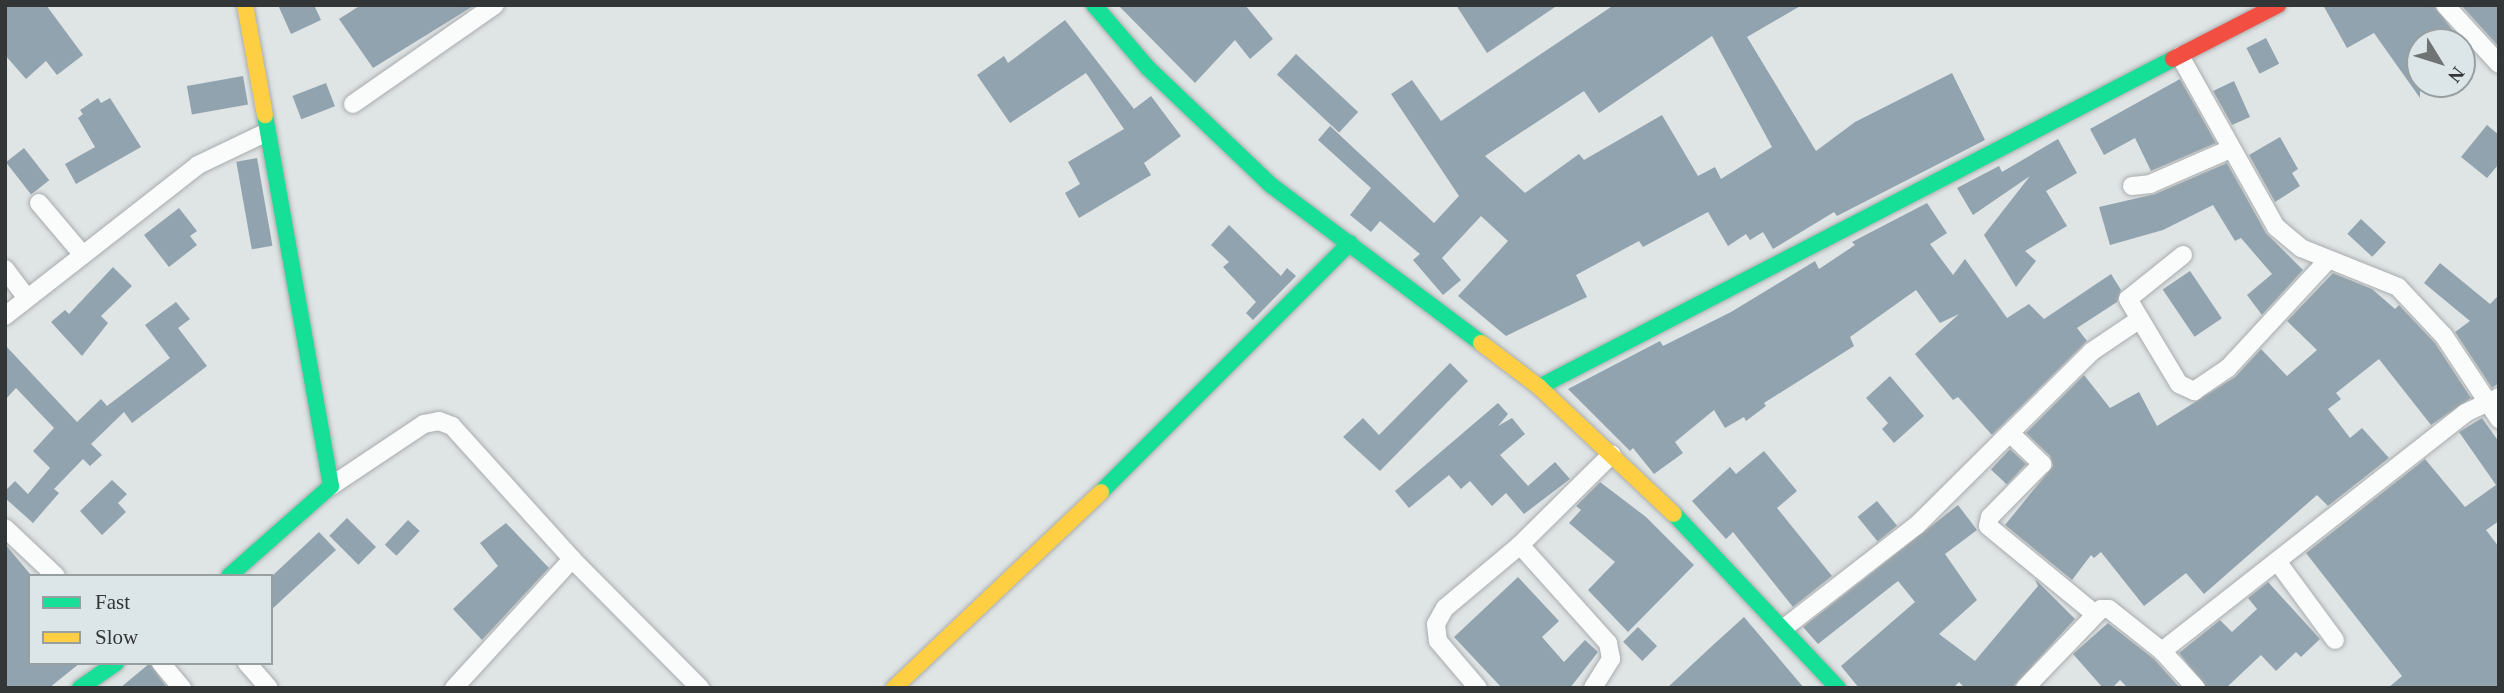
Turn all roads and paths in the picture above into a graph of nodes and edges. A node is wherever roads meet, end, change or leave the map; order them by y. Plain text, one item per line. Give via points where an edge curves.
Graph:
1 (245, 5) edge
2 (495, 5) edge
3 (1094, 5) edge
4 (2277, 5) edge
5 (2445, 5) edge
6 (2180, 56) junction
7 (2499, 64) edge
8 (353, 104) dead end
9 (267, 132) junction
10 (2230, 149) junction
11 (2132, 186) dead end
12 (39, 203) dead end
13 (1350, 243) junction
14 (83, 255) junction
15 (2183, 256) dead end
16 (2328, 260) junction
17 (5, 269) edge
18 (27, 298) junction
19 (5, 316) edge
20 (2140, 319) junction
21 (1539, 387) junction
22 (2493, 399) edge
23 (2499, 419) edge
24 (2010, 433) junction
25 (1612, 454) junction
26 (331, 486) junction
27 (5, 528) edge
28 (1520, 545) junction
29 (572, 559) junction
30 (2277, 561) junction
31 (54, 574) edge
32 (231, 574) edge
33 (2095, 614) junction
34 (1783, 628) junction
35 (2335, 640) dead end
36 (2162, 651) junction
37 (113, 665) edge
38 (163, 665) edge
39 (249, 665) edge
40 (80, 688) edge
41 (182, 688) edge
42 (269, 688) edge
43 (454, 688) edge
44 (700, 688) edge
45 (894, 688) edge
46 (1478, 688) edge
47 (1593, 688) edge
48 (1838, 688) edge
49 (2025, 688) edge
50 (2196, 688) edge

1 - 9 street
2 - 8 street
3 - 13 street via 1197,117 1272,186
4 - 6 street
5 - 7 street
6 - 10 street
6 - 21 street
9 - 14 street via 198,166
9 - 26 street
10 - 11 street via 2150,184
10 - 16 street via 2276,227 2301,248
12 - 14 street
13 - 21 street
13 - 45 street via 1151,445
14 - 18 street
15 - 20 street via 2129,294
16 - 20 street via 2228,368 2194,391 2179,384
16 - 22 street via 2382,279 2423,309
17 - 18 street
18 - 19 street
20 - 24 street via 2091,352
21 - 25 street
22 - 23 street
22 - 30 street via 2465,413
24 - 33 street via 2042,464 1990,517 1988,526
24 - 34 street via 1917,525
25 - 28 street
25 - 34 street
26 - 29 street via 424,424 439,421 466,439
26 - 32 street
27 - 31 street
28 - 46 street via 1446,608 1436,624 1438,641
28 - 47 street via 1608,643 1611,659
29 - 43 street
29 - 44 street
30 - 35 street
30 - 36 street
33 - 36 street via 2109,609
33 - 49 street
34 - 48 street
36 - 50 street
37 - 40 street
38 - 41 street
39 - 42 street

